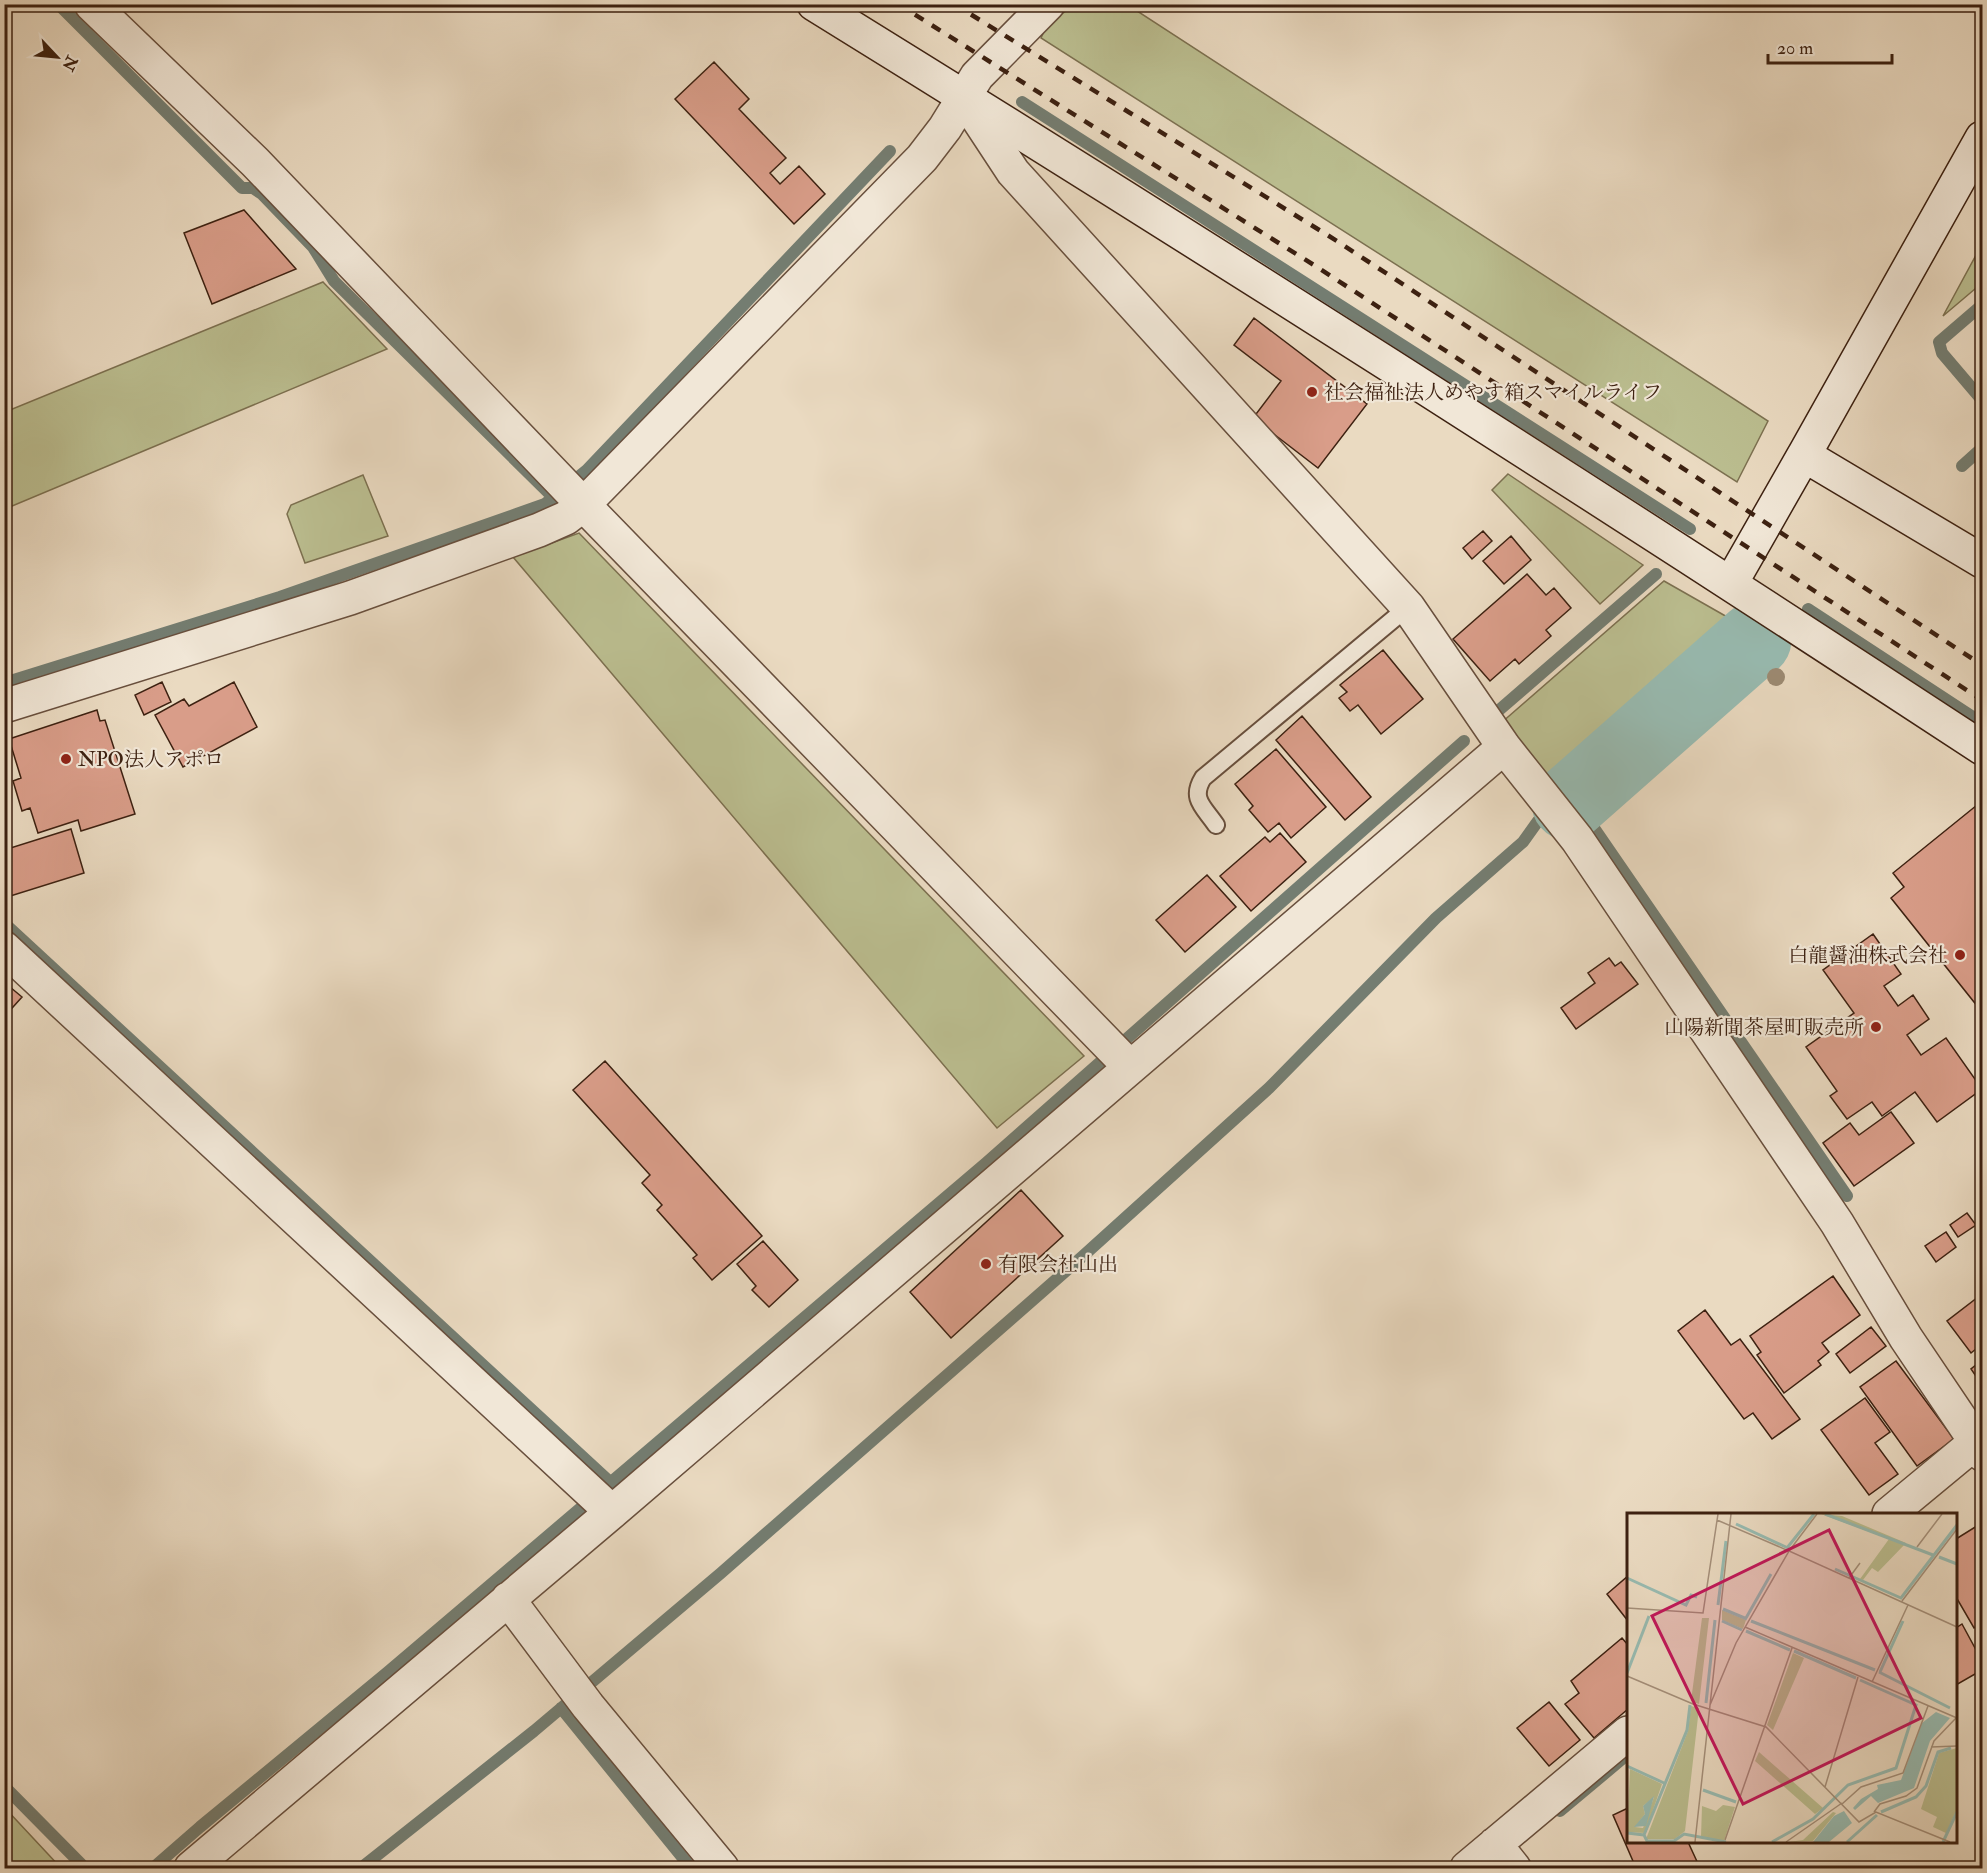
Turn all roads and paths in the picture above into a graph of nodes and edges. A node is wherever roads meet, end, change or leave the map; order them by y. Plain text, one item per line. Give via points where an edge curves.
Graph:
1 (91, 4) edge
2 (814, 4) edge
3 (1048, 4) edge
4 (963, 96) junction
5 (1983, 138) edge
6 (1804, 455) junction
7 (573, 502) junction
8 (1983, 561) edge
9 (1731, 583) junction
10 (1408, 607) junction
11 (4, 706) edge
12 (1504, 747) junction
13 (1983, 748) edge
14 (1216, 825) dead end
15 (4, 948) edge
16 (1119, 1057) junction
17 (1980, 1444) edge
18 (602, 1502) junction
19 (1892, 1513) edge
20 (508, 1599) junction
21 (1627, 1735) edge
22 (1504, 1855) edge
23 (191, 1869) edge
24 (722, 1869) edge
25 (1467, 1869) edge

1 - 7 street via 255,162
2 - 4 street
3 - 4 street via 977,76
4 - 7 street via 922,158
4 - 9 street
4 - 10 street via 1012,171
5 - 6 street
6 - 8 street
6 - 9 street
7 - 11 street via 539,530 350,598
7 - 16 street
9 - 13 street
10 - 12 street
10 - 14 lane via 1203,778 1197,798
12 - 16 street
12 - 17 street via 1584,849 1837,1223 1906,1338
15 - 18 street
16 - 18 street
17 - 19 street
18 - 20 street
20 - 23 street
20 - 24 street via 579,1694
21 - 22 street
22 - 25 street

